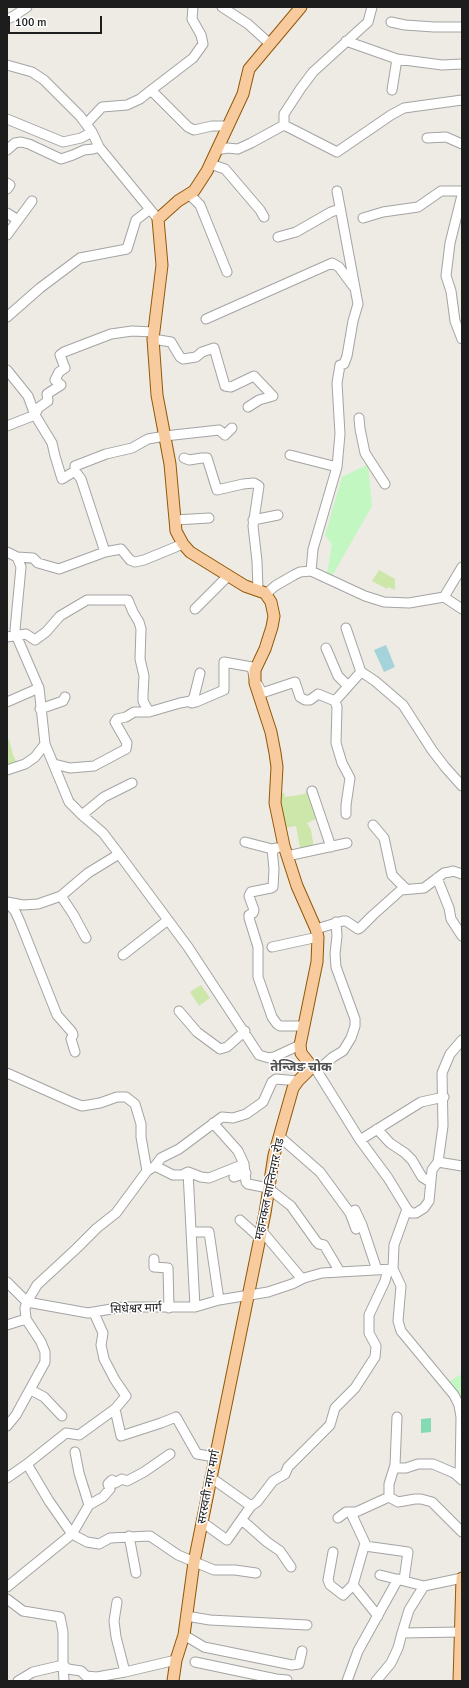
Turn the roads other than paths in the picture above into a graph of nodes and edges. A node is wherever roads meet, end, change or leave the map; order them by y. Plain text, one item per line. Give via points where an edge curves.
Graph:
1 (27, 7) edge
2 (193, 7) edge
3 (222, 7) edge
4 (301, 7) edge
5 (372, 7) edge
6 (7, 19) edge
7 (391, 22) dead end
8 (462, 27) edge
9 (346, 41) junction
10 (270, 43) junction
11 (397, 59) junction
12 (462, 64) edge
13 (7, 65) edge
14 (392, 90) dead end
15 (150, 91) junction
16 (462, 100) edge
17 (7, 119) edge
18 (86, 124) junction
19 (284, 125) junction
20 (228, 126) junction
21 (92, 132) junction
22 (427, 138) dead end
23 (462, 144) edge
24 (99, 147) junction
25 (7, 150) edge
26 (216, 150) junction
27 (210, 164) junction
28 (7, 183) edge
29 (7, 189) edge
30 (337, 191) dead end
31 (462, 191) edge
32 (189, 194) junction
33 (462, 195) edge
34 (32, 201) dead end
35 (340, 209) junction
36 (149, 210) junction
37 (7, 213) edge
38 (264, 217) dead end
39 (363, 218) dead end
40 (158, 219) junction
41 (18, 220) junction
42 (7, 235) edge
43 (278, 237) dead end
44 (227, 272) dead end
45 (355, 289) junction
46 (7, 317) edge
47 (206, 319) dead end
48 (153, 335) junction
49 (462, 339) edge
50 (7, 370) edge
51 (248, 407) dead end
52 (35, 415) junction
53 (359, 418) dead end
54 (7, 426) edge
55 (232, 428) dead end
56 (165, 436) junction
57 (290, 455) dead end
58 (184, 458) dead end
59 (337, 467) junction
60 (75, 471) junction
61 (385, 484) dead end
62 (278, 515) dead end
63 (209, 518) dead end
64 (175, 520) junction
65 (253, 520) junction
66 (183, 544) junction
67 (7, 552) edge
68 (105, 552) junction
69 (17, 557) junction
70 (462, 567) edge
71 (311, 571) junction
72 (228, 576) junction
73 (262, 592) junction
74 (444, 597) junction
75 (462, 609) edge
76 (195, 610) dead end
77 (346, 628) dead end
78 (12, 636) edge
79 (326, 648) dead end
80 (361, 672) junction
81 (200, 674) dead end
82 (255, 682) junction
83 (348, 686) junction
84 (38, 688) junction
85 (65, 697) dead end
86 (190, 701) junction
87 (335, 701) junction
88 (7, 702) edge
89 (40, 709) junction
90 (149, 712) junction
91 (45, 744) junction
92 (54, 764) junction
93 (7, 770) edge
94 (132, 783) dead end
95 (462, 786) edge
96 (312, 791) dead end
97 (346, 814) dead end
98 (82, 815) junction
99 (373, 825) dead end
100 (245, 842) dead end
101 (348, 843) dead end
102 (332, 847) junction
103 (272, 849) junction
104 (286, 851) junction
105 (119, 854) junction
106 (462, 874) edge
107 (437, 878) junction
108 (406, 889) junction
109 (61, 896) junction
110 (7, 902) edge
111 (168, 920) junction
112 (336, 922) junction
113 (317, 933) junction
114 (462, 936) edge
115 (86, 938) dead end
116 (272, 947) dead end
117 (123, 956) dead end
118 (179, 1011) dead end
119 (304, 1026) junction
120 (244, 1031) junction
121 (462, 1040) edge
122 (301, 1050) junction
123 (75, 1052) dead end
124 (314, 1069) junction
125 (7, 1073) edge
126 (299, 1080) junction
127 (444, 1097) junction
128 (213, 1123) junction
129 (377, 1129) junction
130 (280, 1137) junction
131 (360, 1140) junction
132 (438, 1162) junction
133 (462, 1166) edge
134 (151, 1168) junction
135 (245, 1168) junction
136 (188, 1172) junction
137 (234, 1177) dead end
138 (430, 1182) junction
139 (268, 1188) junction
140 (407, 1208) junction
141 (355, 1210) dead end
142 (240, 1220) dead end
143 (362, 1225) junction
144 (191, 1232) junction
145 (261, 1234) junction
146 (154, 1258) dead end
147 (385, 1270) junction
148 (340, 1272) junction
149 (302, 1279) junction
150 (7, 1282) edge
151 (248, 1294) junction
152 (219, 1300) junction
153 (27, 1302) junction
154 (195, 1307) junction
155 (169, 1308) junction
156 (94, 1313) junction
157 (26, 1319) junction
158 (7, 1325) edge
159 (31, 1390) junction
160 (115, 1409) junction
161 (62, 1416) dead end
162 (397, 1417) dead end
163 (7, 1426) edge
164 (75, 1452) dead end
165 (170, 1454) dead end
166 (215, 1457) junction
167 (27, 1464) junction
168 (394, 1465) junction
169 (210, 1477) junction
170 (7, 1478) edge
171 (461, 1479) edge
172 (389, 1497) junction
173 (89, 1506) junction
174 (251, 1506) junction
175 (351, 1513) junction
176 (338, 1518) dead end
177 (242, 1520) junction
178 (202, 1522) junction
179 (462, 1532) edge
180 (72, 1534) junction
181 (129, 1536) junction
182 (365, 1546) junction
183 (333, 1552) dead end
184 (194, 1562) junction
185 (291, 1567) dead end
186 (136, 1573) dead end
187 (256, 1573) dead end
188 (380, 1575) dead end
189 (462, 1579) edge
190 (401, 1580) junction
191 (353, 1585) junction
192 (424, 1586) junction
193 (7, 1587) edge
194 (7, 1598) edge
195 (116, 1602) dead end
196 (186, 1616) junction
197 (378, 1616) junction
198 (307, 1625) dead end
199 (402, 1633) junction
200 (461, 1633) edge
201 (184, 1635) junction
202 (302, 1651) dead end
203 (176, 1660) junction
204 (195, 1662) dead end
205 (278, 1662) junction
206 (63, 1665) junction
207 (125, 1672) junction
208 (276, 1680) edge
209 (287, 1680) dead end
210 (18, 1681) edge
211 (64, 1681) edge
212 (173, 1681) edge
213 (347, 1681) edge
214 (376, 1681) edge
215 (459, 1681) edge

1 - 6 street
2 - 15 street via 192,19 203,44 193,58
3 - 10 street
4 - 10 main road
5 - 9 street via 368,22
7 - 8 street via 405,25
9 - 11 street
9 - 19 street via 313,72 301,88 284,114
10 - 20 main road via 249,69 243,94
11 - 12 street via 442,65
11 - 14 street
13 - 18 street via 32,72 44,80
15 - 18 street via 127,105 102,107
15 - 20 street via 194,130
16 - 19 street via 404,108 337,152
17 - 21 street via 62,142 81,138
18 - 21 street
19 - 26 street via 238,149
20 - 26 main road
21 - 24 street
22 - 23 street via 446,137
24 - 25 street via 61,159 25,143 15,143
24 - 36 street
26 - 27 main road
27 - 32 main road
27 - 38 street via 225,169
28 - 29 street via 10,184
30 - 35 street
31 - 39 street via 441,191 418,207
32 - 40 main road
32 - 44 street via 200,205
33 - 49 street via 450,243 446,276 455,321
34 - 41 street
35 - 43 street via 296,232
35 - 45 street
36 - 40 street
36 - 46 street via 136,220 127,249 80,258
37 - 41 street
40 - 48 main road via 162,265
41 - 42 street
45 - 47 street via 339,267 332,263
45 - 59 street via 358,304 347,356 344,364 340,364 337,383 340,434
48 - 51 street via 171,342 183,359 196,357 214,348 225,386 231,387 254,376 273,396
48 - 52 street via 132,332 111,334 64,352 60,355 65,368 59,372 55,380 60,385 47,394 48,401 38,408
48 - 56 main road via 159,413
50 - 52 street via 28,396
52 - 54 street
52 - 60 street via 52,443 62,479
53 - 61 street via 365,453
55 - 56 street via 225,435 219,430
56 - 60 street via 148,439 132,448 106,454 75,466
56 - 64 main road
57 - 59 street
58 - 65 street via 207,458 218,490 243,484 258,485
59 - 71 street via 313,549
60 - 68 street via 84,486
62 - 65 street
63 - 64 street
64 - 66 main road via 176,531
65 - 73 street via 253,538
66 - 68 street via 135,562 120,549
66 - 72 main road via 190,552
67 - 69 street
68 - 69 street via 59,568 32,558
69 - 78 street via 21,567 15,630
70 - 74 street
71 - 73 street via 300,572
71 - 74 street via 384,602 409,603
72 - 73 main road
72 - 76 street
73 - 82 main road via 271,602 274,616 265,649 255,670
74 - 75 street
77 - 80 street
78 - 84 street
78 - 90 street via 26,634 35,640 60,616 87,600 128,600 141,629 143,701
79 - 83 street via 338,676
80 - 83 street
80 - 95 street via 399,700 436,756
81 - 86 street via 194,697
82 - 86 street via 252,667 224,662 224,690 196,702
82 - 87 street via 262,693 295,682 300,697 305,700 310,700 318,694
82 - 104 main road via 275,753 275,803
83 - 87 street
84 - 88 street
84 - 89 street
85 - 89 street via 63,701
86 - 90 street
87 - 97 street via 336,743 350,778
89 - 91 street
90 - 92 street via 134,712 117,719 115,722 127,743 126,749 120,753 94,766 70,768
91 - 92 street
91 - 93 street via 35,757 25,764
92 - 98 street via 69,802
94 - 98 street via 104,797
96 - 102 street
98 - 105 street via 103,833
99 - 108 street via 384,838 392,875
100 - 103 street
101 - 102 street
102 - 104 street
103 - 104 street
103 - 119 street via 273,886 251,892 249,896 254,910 249,918 258,947 258,977 272,1017 277,1024
104 - 113 main road via 297,886
105 - 109 street via 88,873
105 - 111 street
106 - 107 street via 453,871
107 - 108 street via 424,888
107 - 114 street via 451,919
108 - 112 street via 397,893 360,928 346,921
109 - 110 street via 38,904 22,905
109 - 115 street
110 - 123 street via 20,922 57,1015 72,1032 71,1039
111 - 117 street
111 - 120 street
112 - 113 street
112 - 124 street via 336,967 355,1019 355,1026 342,1051
113 - 116 street
113 - 119 main road via 317,962
118 - 120 street via 197,1032 220,1049 227,1047
119 - 122 main road
120 - 122 street via 259,1055 269,1058
121 - 127 street via 450,1054 442,1073
122 - 124 main road
122 - 126 main road
124 - 126 main road, महानकल सान्तिनगर रोड
124 - 131 street
125 - 134 street via 82,1106 126,1097 135,1104 141,1124 141,1137
126 - 128 street via 276,1079 262,1102 246,1114 233,1118 222,1117
126 - 130 main road, महानकल सान्तिनगर रोड via 293,1088
127 - 129 street via 421,1102
127 - 132 street via 444,1126
128 - 134 street via 179,1149 161,1158
128 - 135 street via 238,1151
129 - 131 street
129 - 138 street via 390,1144 412,1160 422,1177
130 - 139 main road, महानकल सान्तिनगर रोड
130 - 143 street via 320,1172 350,1213 356,1229
131 - 140 street
132 - 133 street
132 - 138 street via 432,1170
134 - 136 street via 173,1175
134 - 153 street via 116,1213 37,1285
135 - 136 street via 209,1178
135 - 137 street
135 - 139 street via 248,1184
136 - 144 street
138 - 140 street via 429,1200 424,1208 416,1214
139 - 145 main road, महानकल सान्तिनगर रोड
139 - 148 street via 291,1206 316,1241 324,1245
140 - 147 street
141 - 143 street
142 - 145 street
143 - 147 street
144 - 152 street via 209,1232
144 - 154 street
145 - 149 street
145 - 151 main road, महानकल सान्तिनगर रोड
146 - 155 street via 154,1267 168,1268
147 - 148 street, सिधेश्वर मार्ग
147 - 171 street via 402,1286 398,1321 401,1331 454,1395 459,1405
147 - 174 street via 385,1281 369,1315 370,1333 376,1346 375,1357 355,1388 335,1408 330,1425
148 - 149 street, सिधेश्वर मार्ग via 322,1273
149 - 151 street, सिधेश्वर मार्ग via 268,1292
150 - 153 street
151 - 152 street, सिधेश्वर मार्ग
151 - 166 main road, सरस्वती नगर मार्ग
152 - 154 street, सिधेश्वर मार्ग
153 - 156 street, सिधेश्वर मार्ग
153 - 157 street
154 - 155 street, सिधेश्वर मार्ग
155 - 156 street, सिधेश्वर मार्ग via 123,1307
156 - 160 street via 103,1333 101,1345 104,1359 126,1396
157 - 158 street
157 - 159 street via 45,1352 45,1362
159 - 161 street via 44,1397
159 - 163 street
160 - 166 street via 120,1436 176,1417 197,1454
160 - 167 street via 79,1435 66,1433
162 - 168 street
164 - 173 street
165 - 173 street via 127,1481 122,1479 115,1483 112,1480 108,1484 110,1489 103,1497
166 - 169 main road, सरस्वती नगर मार्ग
167 - 170 street
167 - 180 street
168 - 171 street via 406,1468 418,1464 432,1464 454,1473
168 - 172 street via 389,1484
169 - 174 street
169 - 178 main road, सरस्वती नगर मार्ग
172 - 175 street
172 - 179 street via 398,1502 415,1498 429,1501
173 - 180 street
174 - 177 street
175 - 176 street via 346,1512
175 - 182 street
177 - 178 street via 227,1540
177 - 185 street via 280,1550
178 - 184 main road, सरस्वती नगर मार्ग
180 - 181 street via 87,1542 99,1544 110,1538
180 - 193 street
181 - 184 street via 150,1536 178,1555
181 - 186 street
182 - 190 street via 408,1552
182 - 191 street
183 - 191 street via 328,1580 330,1584 343,1595
184 - 187 street via 214,1570
184 - 196 main road, सरस्वती नगर मार्ग
188 - 190 street
189 - 192 street
189 - 200 main road
190 - 192 street
190 - 197 street
191 - 197 street
192 - 199 street via 409,1610
194 - 206 street via 23,1611 60,1617 63,1632
195 - 207 street via 115,1632
196 - 198 street via 210,1620
196 - 201 main road, सरस्वती नगर मार्ग
197 - 213 street via 358,1651
199 - 200 street
199 - 214 street via 391,1663
200 - 215 main road
201 - 203 main road, सरस्वती नगर मार्ग
201 - 205 street via 204,1647
202 - 205 street via 299,1664
203 - 207 street
203 - 212 main road, सरस्वती नगर मार्ग
204 - 208 street
205 - 208 street
206 - 207 street via 68,1669 81,1671 86,1676 97,1677
206 - 210 street via 33,1672
206 - 211 street
208 - 209 street

